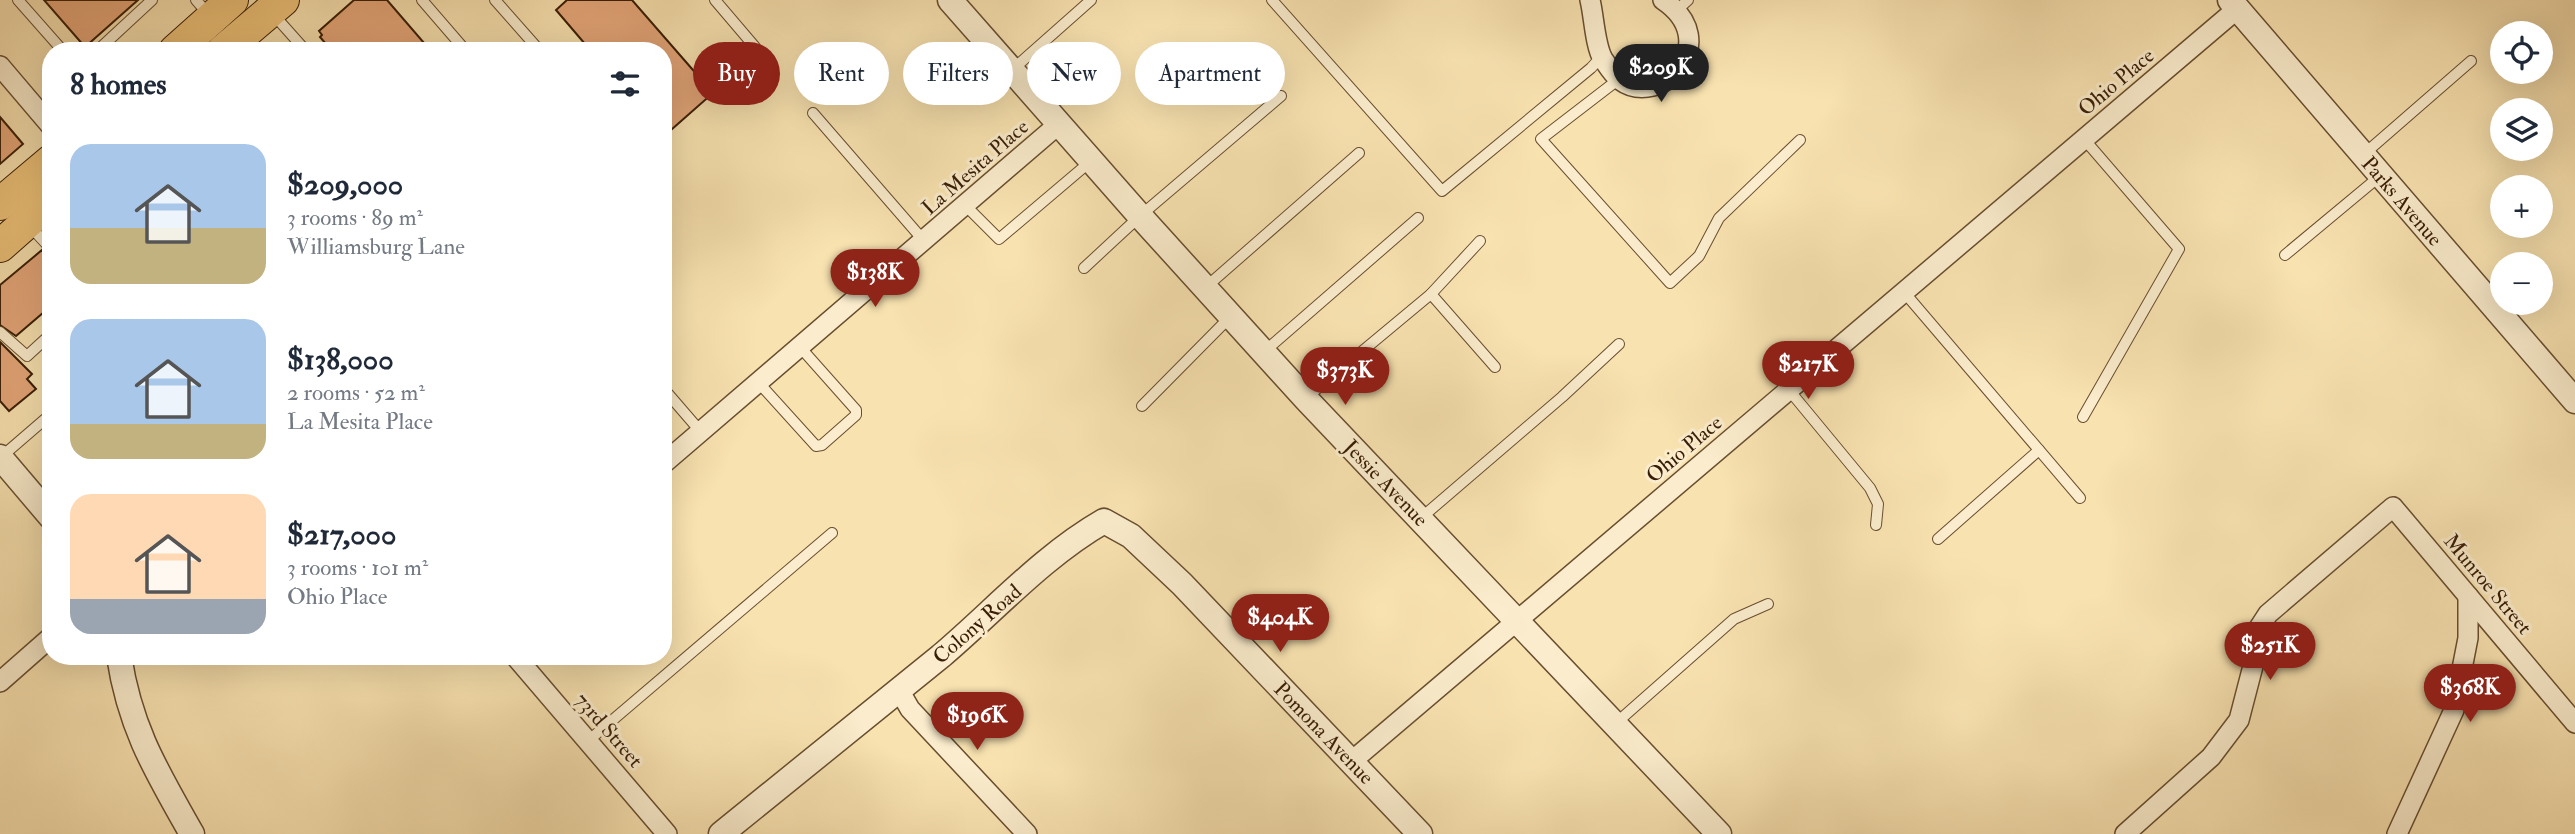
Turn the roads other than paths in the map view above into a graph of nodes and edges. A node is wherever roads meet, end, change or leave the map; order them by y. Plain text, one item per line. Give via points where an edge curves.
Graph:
1 (18, 0) edge
2 (152, 0) edge
3 (422, 0) edge
4 (495, 0) edge
5 (715, 0) edge
6 (950, 0) edge
7 (1091, 0) edge
8 (1272, 0) edge
9 (1591, 0) edge
10 (1676, 3) edge
11 (2234, 3) edge
12 (213, 6) edge
13 (276, 6) edge
14 (55, 42) edge
15 (107, 42) edge
16 (183, 42) edge
17 (237, 42) edge
18 (300, 42) edge
19 (458, 42) edge
20 (532, 42) edge
21 (751, 42) edge
22 (987, 42) edge
23 (1602, 56) junction
24 (2471, 61) dead end
25 (0, 66) edge
26 (1013, 68) edge
27 (1013, 72) edge
28 (1619, 79) junction
29 (1270, 105) edge
30 (813, 113) dead end
31 (42, 115) edge
32 (1060, 124) junction
33 (2084, 139) junction
34 (1800, 140) dead end
35 (1359, 153) dead end
36 (2363, 155) junction
37 (1092, 160) junction
38 (42, 169) edge
39 (2380, 176) junction
40 (0, 204) edge
41 (965, 205) junction
42 (42, 209) edge
43 (1140, 216) junction
44 (1418, 218) dead end
45 (27, 222) junction
46 (42, 239) edge
47 (924, 241) junction
48 (1480, 241) dead end
49 (0, 246) edge
50 (2285, 255) dead end
51 (1084, 268) dead end
52 (1206, 287) junction
53 (1903, 292) junction
54 (1431, 294) junction
55 (1231, 316) junction
56 (0, 332) edge
57 (42, 342) edge
58 (1619, 344) dead end
59 (800, 348) junction
60 (1264, 352) junction
61 (1495, 367) dead end
62 (758, 382) junction
63 (1789, 390) junction
64 (672, 398) edge
65 (1305, 398) junction
66 (2575, 401) edge
67 (1142, 406) dead end
68 (2083, 417) dead end
69 (42, 422) edge
70 (701, 432) junction
71 (2039, 450) junction
72 (672, 456) edge
73 (0, 458) edge
74 (2080, 498) dead end
75 (42, 507) edge
76 (1420, 518) junction
77 (1104, 521) joint
78 (1876, 524) dead end
79 (832, 533) dead end
80 (1938, 539) dead end
81 (2468, 596) junction
82 (1768, 604) dead end
83 (1516, 622) junction
84 (42, 645) edge
85 (121, 665) edge
86 (523, 665) edge
87 (0, 682) edge
88 (899, 690) junction
89 (2575, 723) edge
90 (1614, 725) junction
91 (588, 741) junction
92 (1352, 761) junction
93 (192, 834) edge
94 (667, 834) edge
95 (721, 834) edge
96 (1027, 834) edge
97 (1420, 834) edge
98 (1719, 834) edge
99 (2124, 834) edge
100 (2397, 834) edge

1 - 14 lane
2 - 15 lane
3 - 19 lane
4 - 20 lane
5 - 21 lane
6 - 22 street, Jessie Avenue
7 - 26 lane
8 - 23 lane via 1442,191
9 - 23 street
10 - 28 street via 1689,39 1679,69 1651,86
11 - 33 street, Ohio Place
11 - 36 street, Parks Avenue
12 - 16 main road
13 - 17 main road
13 - 18 lane
23 - 28 street
24 - 36 lane
25 - 31 street
27 - 32 street, Jessie Avenue
28 - 34 lane via 1541,139 1670,283 1699,256 1719,218
29 - 43 lane
30 - 47 lane
32 - 37 street, Jessie Avenue
32 - 41 street, La Mesita Place
33 - 53 street, Ohio Place
33 - 68 lane via 2179,249
35 - 52 lane
36 - 39 street, Parks Avenue
37 - 41 lane via 999,239
37 - 43 street, Jessie Avenue
38 - 40 main road
39 - 50 lane
39 - 66 street, Parks Avenue
41 - 47 street, La Mesita Place
42 - 45 main road
43 - 51 lane
43 - 52 street, Jessie Avenue
44 - 60 lane
45 - 46 lane
45 - 49 main road
47 - 59 street, La Mesita Place
48 - 54 lane
52 - 55 street, Jessie Avenue
53 - 63 street, Ohio Place
53 - 71 lane
54 - 61 lane
54 - 65 lane
55 - 60 street, Jessie Avenue
55 - 67 lane
56 - 57 lane via 27,356
58 - 76 lane
59 - 62 street, La Mesita Place
59 - 62 lane via 856,410 822,445 816,446
60 - 65 street, Jessie Avenue
62 - 70 street, La Mesita Place
63 - 78 lane via 1870,488 1878,504
63 - 83 street, Ohio Place
64 - 70 lane
65 - 76 street, Jessie Avenue
69 - 73 lane
70 - 72 street, La Mesita Place
71 - 74 lane
71 - 80 lane
73 - 75 street
76 - 83 street, Jessie Avenue
77 - 88 street, Colony Road via 1057,555
77 - 92 street, Pomona Avenue via 1130,536 1182,584
79 - 91 lane
81 - 89 street, Munroe Street
81 - 99 street, Munroe Street via 2393,507 2268,614 2258,631 2239,720 2211,757
81 - 100 street via 2468,638 2454,710
82 - 90 lane via 1734,619
83 - 90 street, Jessie Avenue
83 - 92 street, Ohio Place
84 - 87 street
85 - 93 street via 141,740
86 - 91 street, 73rd Street
88 - 95 street, Colony Road
88 - 96 street via 910,709
90 - 98 street, Jessie Avenue
91 - 94 street, 73rd Street
92 - 97 street, Pomona Avenue

